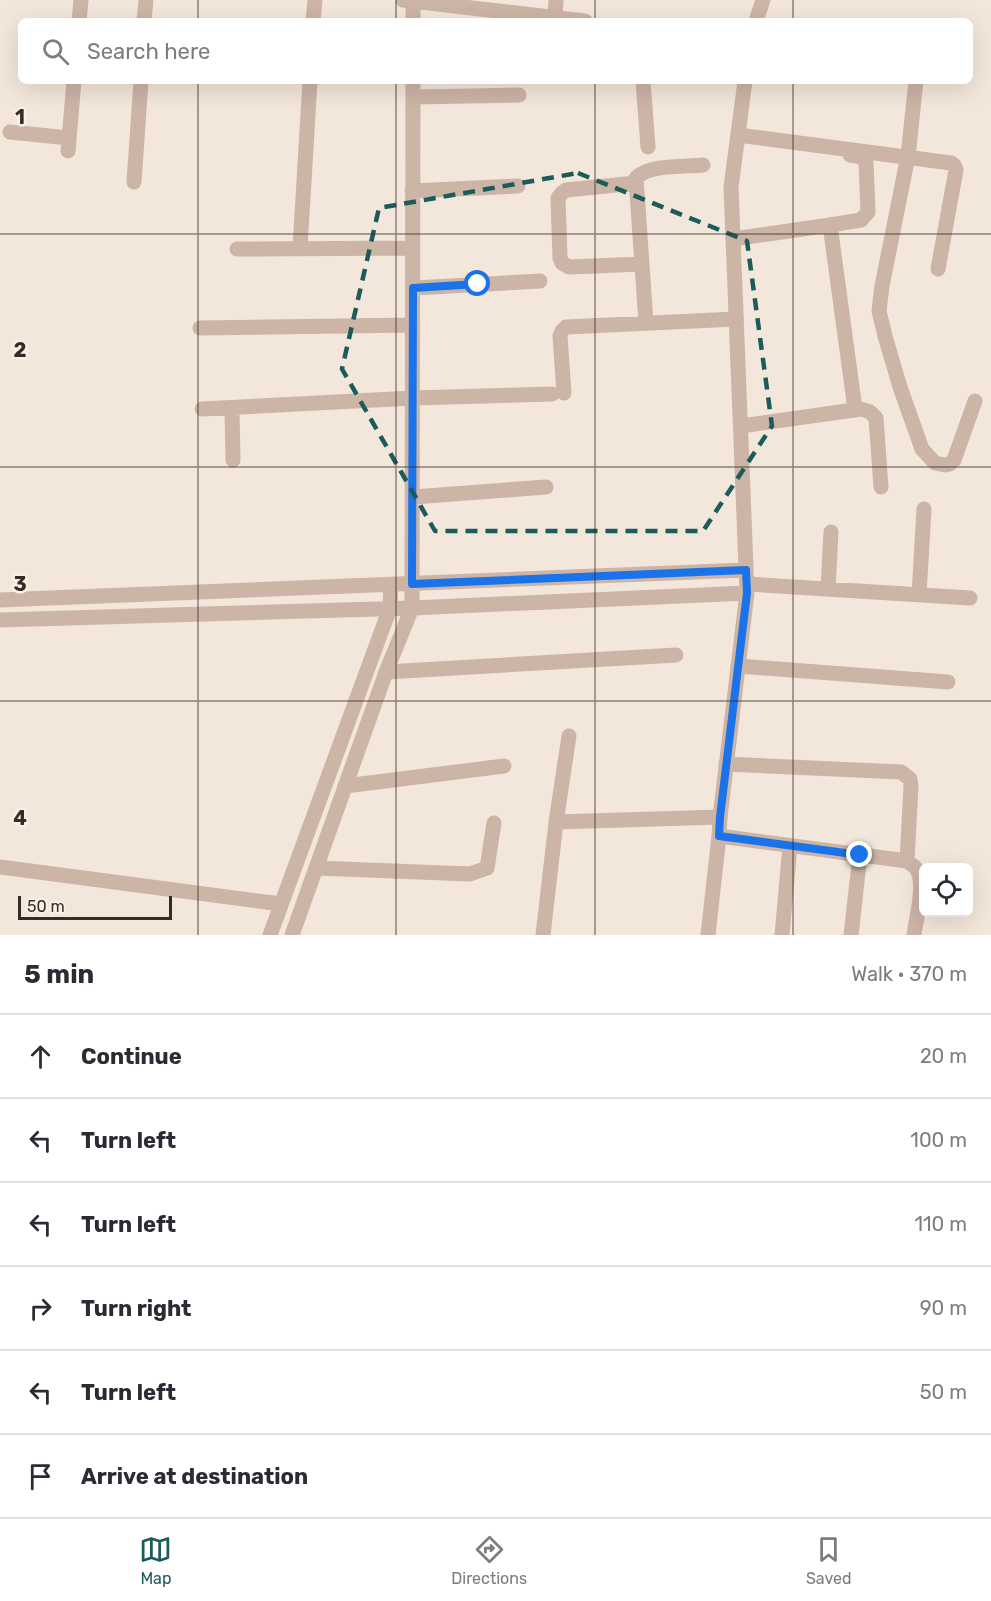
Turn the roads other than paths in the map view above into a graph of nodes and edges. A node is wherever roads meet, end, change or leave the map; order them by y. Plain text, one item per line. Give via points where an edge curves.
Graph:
1 (81, 0) edge
2 (146, 0) edge
3 (315, 0) edge
4 (556, 0) edge
5 (763, 0) edge
6 (408, 1) edge
7 (458, 3) edge
8 (79, 18) edge
9 (144, 18) edge
10 (314, 18) edge
11 (411, 18) edge
12 (555, 18) joint
13 (757, 18) edge
14 (74, 84) edge
15 (141, 84) edge
16 (310, 84) edge
17 (413, 84) edge
18 (643, 84) edge
19 (745, 84) edge
20 (916, 84) edge
21 (519, 94) dead end
22 (412, 97) junction
23 (10, 132) dead end
24 (738, 135) junction
25 (648, 147) dead end
26 (823, 153) dead end
27 (908, 156) junction
28 (703, 165) dead end
29 (134, 182) dead end
30 (636, 183) junction
31 (518, 186) dead end
32 (412, 191) junction
33 (830, 225) junction
34 (733, 239) junction
35 (300, 248) junction
36 (413, 248) junction
37 (237, 249) dead end
38 (642, 264) junction
39 (938, 269) dead end
40 (540, 280) dead end
41 (413, 288) junction
42 (736, 319) junction
43 (646, 323) junction
44 (413, 325) junction
45 (200, 328) dead end
46 (413, 398) junction
47 (975, 400) dead end
48 (232, 408) junction
49 (202, 409) dead end
50 (855, 409) junction
51 (741, 426) junction
52 (233, 459) dead end
53 (546, 487) dead end
54 (881, 487) dead end
55 (413, 497) junction
56 (924, 509) dead end
57 (831, 532) dead end
58 (747, 582) junction
59 (412, 584) junction
60 (391, 585) junction
61 (828, 589) junction
62 (919, 595) junction
63 (970, 598) dead end
64 (0, 600) edge
65 (390, 608) junction
66 (412, 608) junction
67 (0, 621) edge
68 (676, 655) dead end
69 (738, 666) junction
70 (386, 672) junction
71 (948, 682) dead end
72 (569, 736) dead end
73 (726, 764) junction
74 (504, 766) dead end
75 (345, 786) junction
76 (720, 817) junction
77 (555, 822) junction
78 (494, 823) dead end
79 (719, 836) junction
80 (790, 846) junction
81 (860, 855) junction
82 (907, 861) junction
83 (0, 867) edge
84 (316, 868) junction
85 (281, 904) junction
86 (270, 935) edge
87 (292, 935) edge
88 (543, 935) edge
89 (708, 935) edge
90 (782, 935) edge
91 (851, 935) edge
92 (914, 935) edge

1 - 8 street
2 - 9 street
3 - 10 street
4 - 12 street
5 - 13 street
6 - 7 street
6 - 11 street
7 - 12 street
14 - 23 street via 69,145
15 - 29 street
16 - 35 street
17 - 22 street
18 - 25 street
19 - 24 street
20 - 27 street
21 - 22 street
22 - 32 street
24 - 27 street
24 - 34 street via 731,187
26 - 33 street via 858,156 866,162 865,218
27 - 39 street via 951,163 956,170
27 - 47 street via 879,311 913,427 922,449 935,463 945,465 954,460
28 - 30 street via 650,169 636,178
30 - 38 street
30 - 38 street via 562,193 558,198 560,258 569,267
31 - 32 street
32 - 36 street
33 - 34 street
33 - 50 street
34 - 42 street
35 - 36 street
35 - 37 street
36 - 41 street
38 - 43 street
40 - 41 street
41 - 44 street
42 - 43 street
42 - 51 street
43 - 46 street via 566,327 560,336 558,394
44 - 45 street
44 - 46 street
46 - 48 street
46 - 55 street
48 - 49 street
48 - 52 street
50 - 51 street
50 - 54 street via 870,411 876,418
51 - 58 street
53 - 55 street
55 - 59 street
56 - 62 street
57 - 61 street
58 - 59 street
58 - 61 street
58 - 66 street
58 - 69 street
59 - 60 street
59 - 66 street
60 - 64 street
60 - 65 street
61 - 62 street
62 - 63 street
65 - 66 street
65 - 67 street
65 - 85 street
66 - 70 street
68 - 70 street
69 - 71 street
69 - 73 street
70 - 75 street
72 - 77 street
73 - 76 street
73 - 82 street via 901,772 910,779 911,786
74 - 75 street
75 - 84 street
76 - 77 street
76 - 79 street
77 - 88 street
78 - 84 street via 487,868 470,874
79 - 80 street
79 - 89 street
80 - 81 street
80 - 90 street
81 - 82 street
81 - 91 street
82 - 92 street via 915,866 921,883
83 - 85 street
84 - 87 street
85 - 86 street

